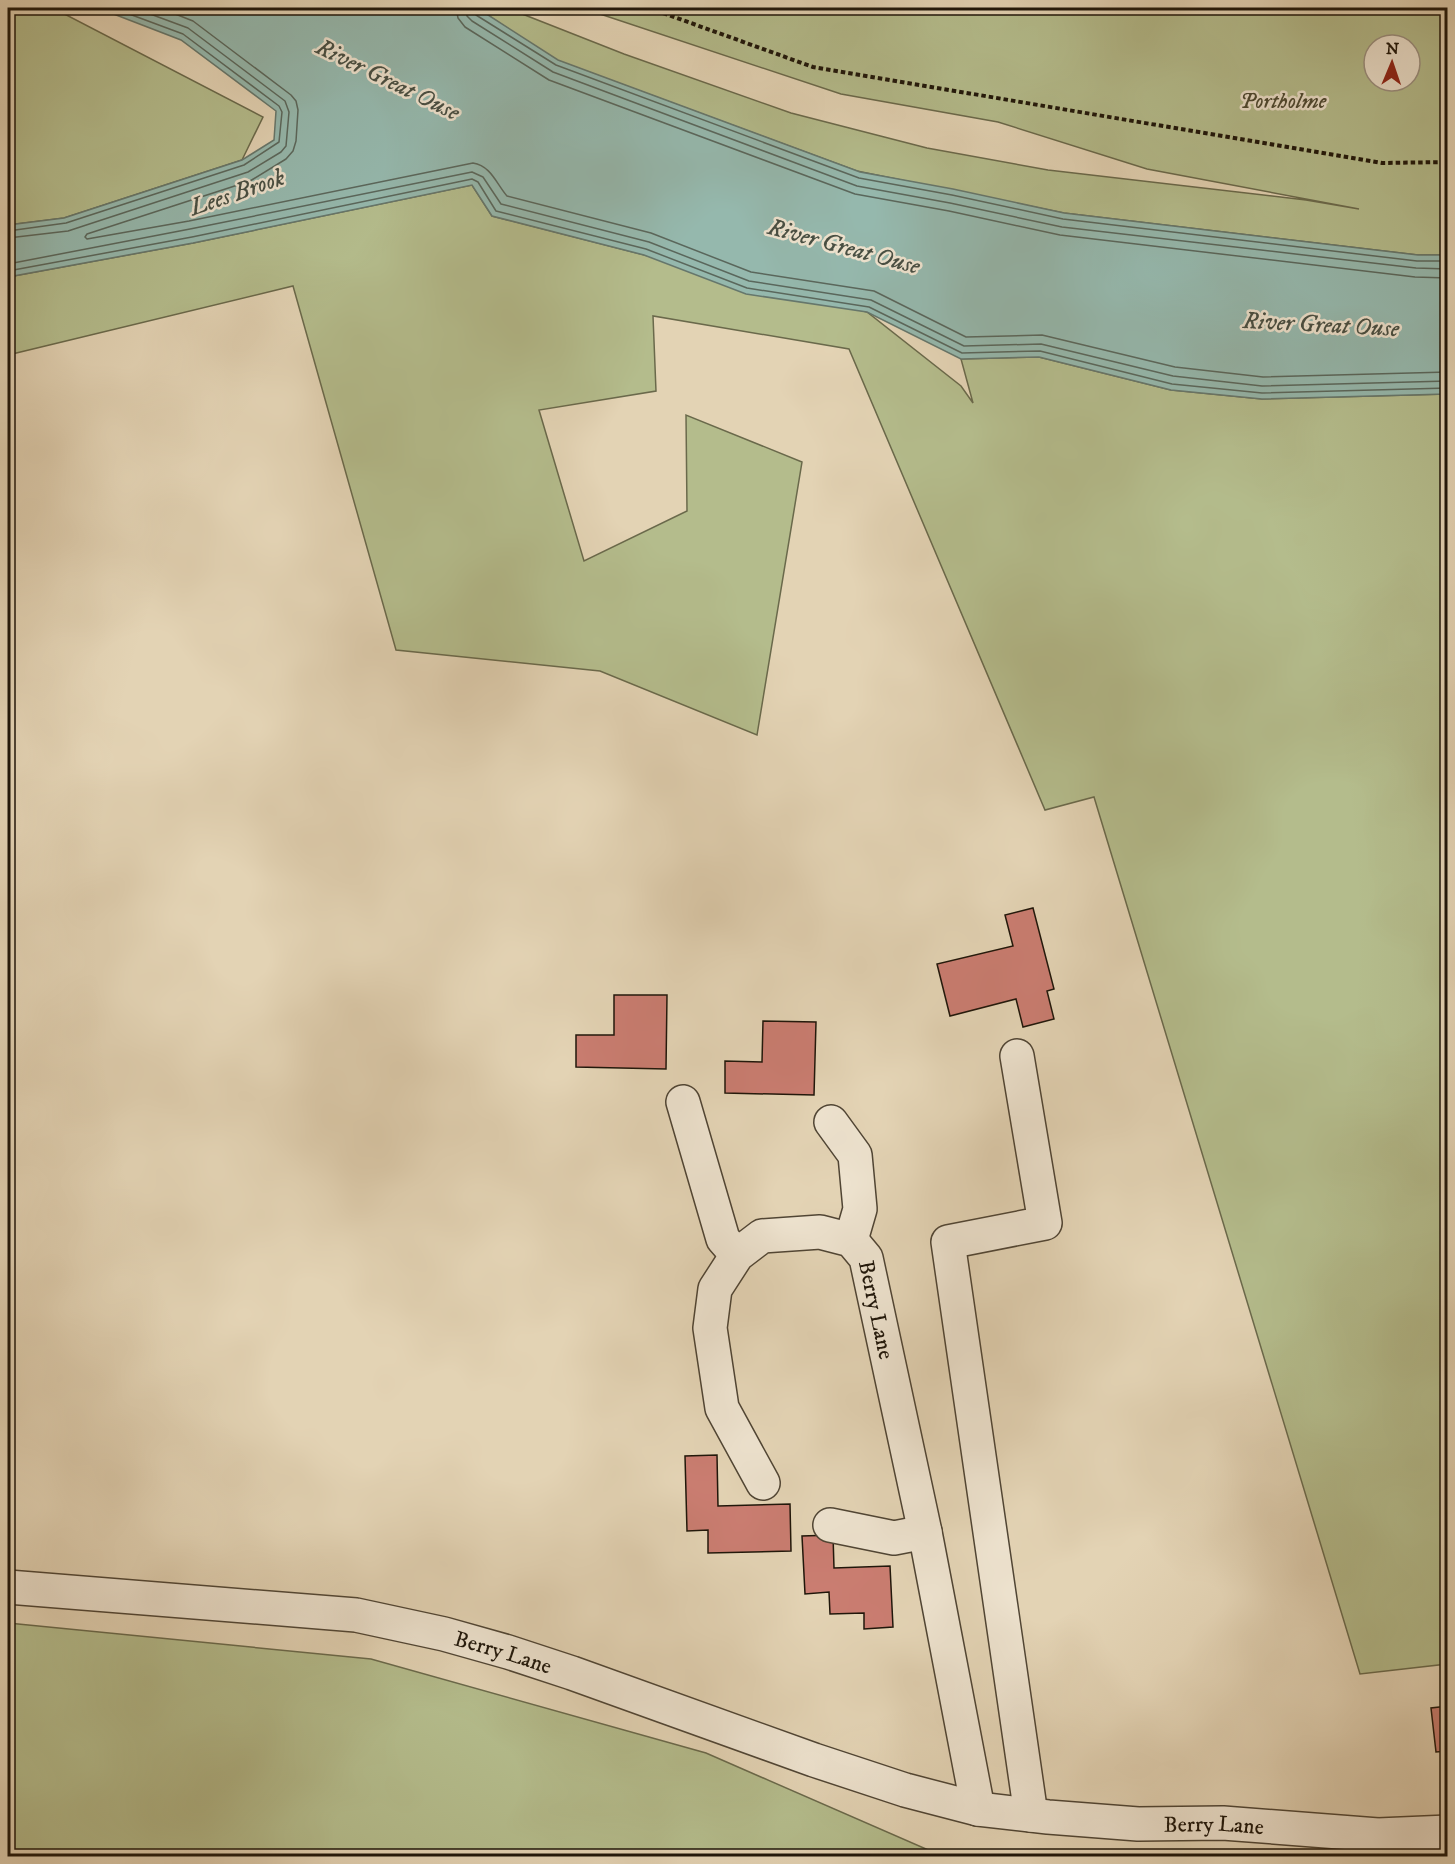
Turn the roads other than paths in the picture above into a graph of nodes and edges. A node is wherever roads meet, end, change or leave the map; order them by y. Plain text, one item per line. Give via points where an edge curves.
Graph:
1 (1017, 1056) dead end
2 (682, 1102) dead end
3 (831, 1122) dead end
4 (851, 1240) junction
5 (737, 1255) junction
6 (763, 1483) dead end
7 (830, 1524) dead end
8 (925, 1532) junction
9 (8, 1587) edge
10 (978, 1809) junction
11 (1031, 1815) junction
12 (1448, 1832) edge

1 - 11 street via 1045,1223 948,1242
2 - 5 street via 723,1239
3 - 4 street via 855,1155 860,1209
4 - 5 street, Berry Lane via 820,1232 762,1236
4 - 8 street, Berry Lane via 866,1258
5 - 6 street, Berry Lane via 715,1289 710,1328 722,1408
7 - 8 street via 894,1538
8 - 10 street, Berry Lane
9 - 10 street, Berry Lane via 356,1615 444,1634 572,1673 825,1764
10 - 11 street, Berry Lane
11 - 12 street, Berry Lane via 1138,1824 1223,1823 1378,1835

